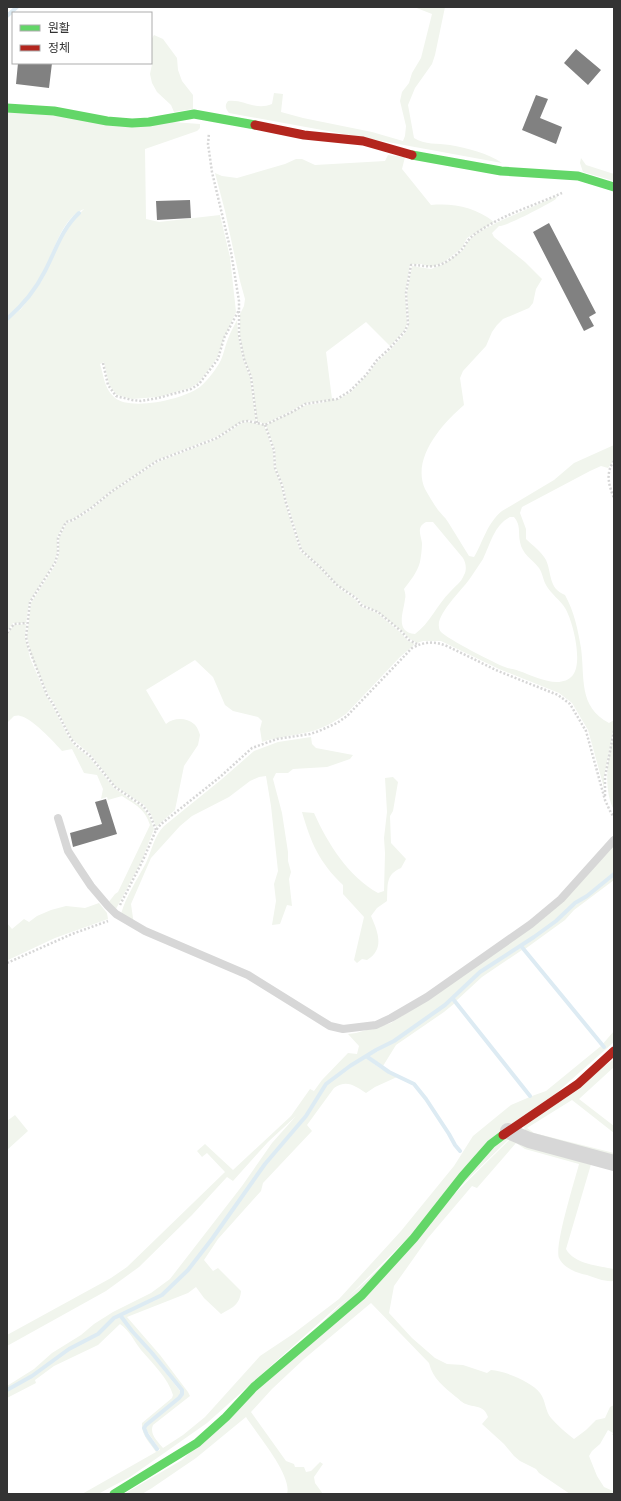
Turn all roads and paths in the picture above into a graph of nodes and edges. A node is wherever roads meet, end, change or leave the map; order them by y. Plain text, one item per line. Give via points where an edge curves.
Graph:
1 (7, 108) edge
2 (210, 116) junction
3 (614, 187) edge
4 (567, 190) dead end
5 (239, 310) junction
6 (102, 362) dead end
7 (257, 422) junction
8 (265, 425) junction
9 (614, 461) edge
10 (614, 498) edge
11 (27, 624) junction
12 (7, 633) edge
13 (418, 645) junction
14 (614, 731) edge
15 (613, 735) edge
16 (605, 800) junction
17 (614, 817) edge
18 (58, 818) dead end
19 (156, 830) junction
20 (614, 840) edge
21 (116, 914) junction
22 (7, 963) edge
23 (614, 1051) edge
24 (508, 1131) junction
25 (614, 1163) edge
26 (114, 1494) edge

1 - 2 street via 132,123 194,114
2 - 3 street via 304,135 362,141 405,154 501,171 578,176
2 - 5 path via 208,144 212,172 231,252
4 - 8 path via 476,233 468,239 462,249 444,263 431,268 411,265 406,293 408,324 390,349 350,391 337,399 305,404
5 - 6 path via 224,338 218,359 199,384 191,389 150,400 122,398 111,390
5 - 7 path via 239,335 251,377
7 - 8 path
7 - 11 path via 241,422 217,438 157,461 90,509 66,522 58,538 55,563 30,602
8 - 13 path via 274,450 275,468 301,550 336,586 357,599 361,605 378,612
9 - 10 path via 609,468 608,476
11 - 12 path via 14,624
11 - 19 path via 26,637 32,658 47,695 54,704 68,735 93,759 115,787 143,806
13 - 16 path via 441,643 498,671 558,695 570,704 586,731
13 - 19 path via 412,648 347,716 310,734 278,739 252,748
14 - 15 path
15 - 16 path via 605,777
16 - 17 path
18 - 21 lane via 68,851 91,886
19 - 21 path
20 - 21 lane via 561,899 531,924 397,1015 376,1025 363,1027 342,1029 330,1026 248,975 145,931
21 - 22 path via 112,920 72,934
23 - 24 street via 578,1084
24 - 25 street via 529,1140
24 - 26 street via 491,1144 414,1238 362,1295 254,1387 226,1417 197,1442

